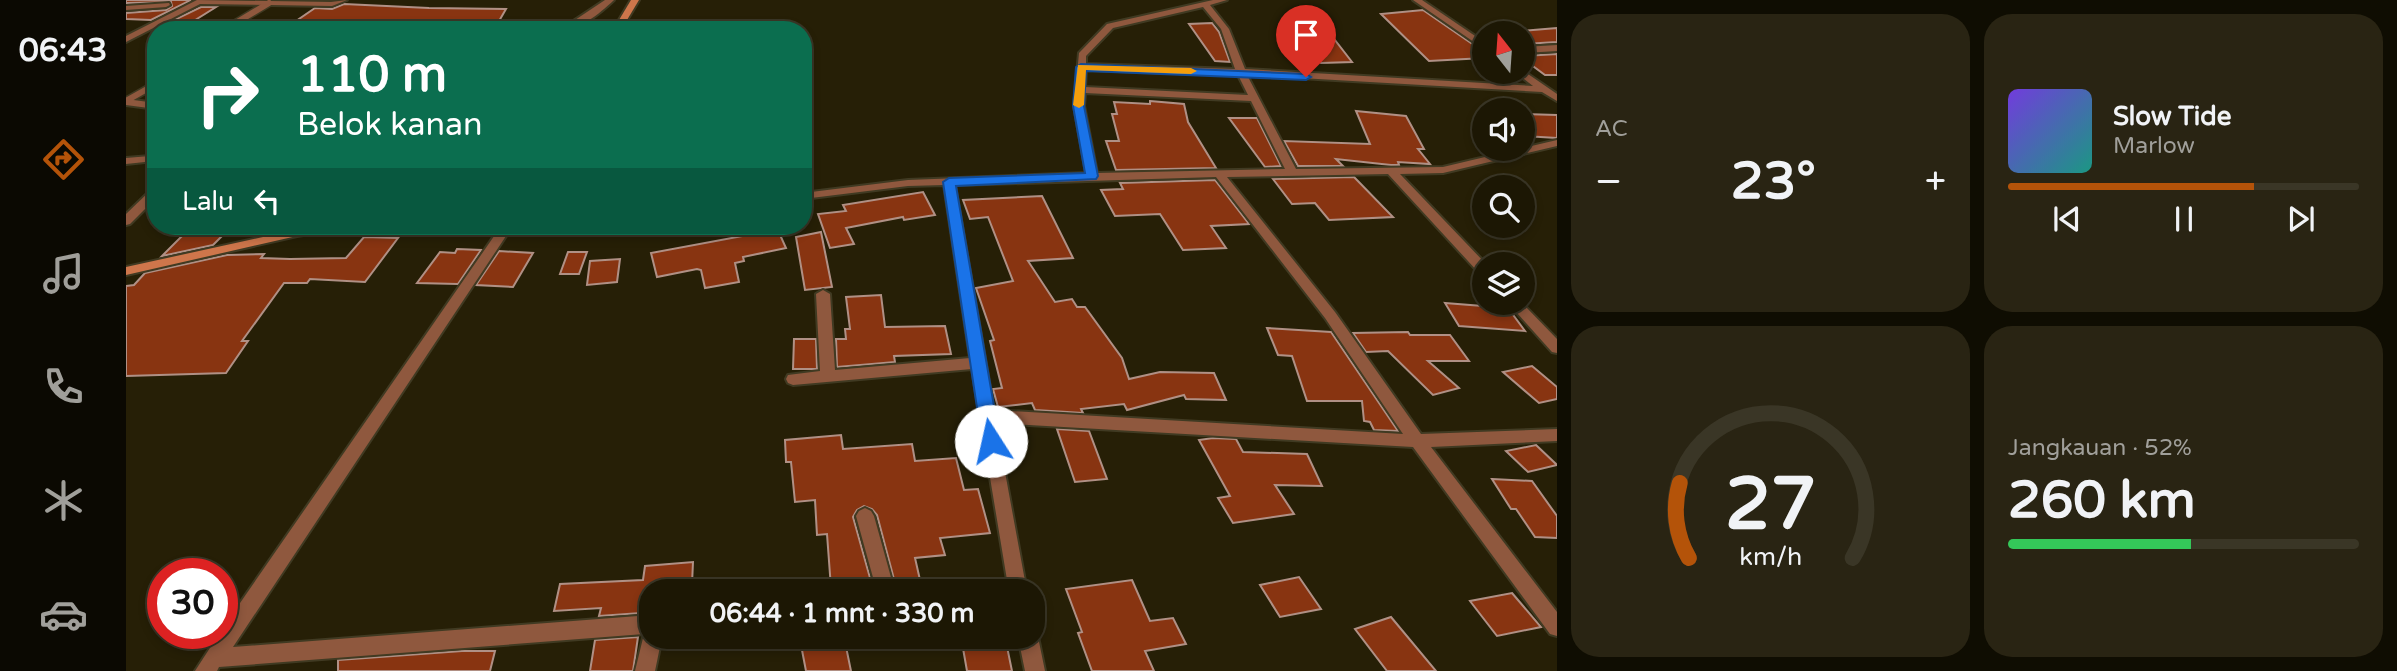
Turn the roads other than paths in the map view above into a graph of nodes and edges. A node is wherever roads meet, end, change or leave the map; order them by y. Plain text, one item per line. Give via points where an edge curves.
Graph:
1 (343, 0) edge
2 (610, 0) edge
3 (635, 0) edge
4 (1223, 0) edge
5 (1417, 0) edge
6 (170, 2) edge
7 (269, 3) junction
8 (192, 4) junction
9 (1205, 4) junction
10 (126, 8) edge
11 (160, 21) edge
12 (239, 21) edge
13 (581, 21) edge
14 (622, 21) edge
15 (147, 28) edge
16 (1472, 38) edge
17 (126, 39) edge
18 (1557, 48) edge
19 (1535, 49) edge
20 (1081, 67) junction
21 (1241, 72) junction
22 (1535, 83) edge
23 (147, 89) edge
24 (1544, 89) junction
25 (1080, 90) junction
26 (1254, 98) junction
27 (1557, 98) edge
28 (126, 102) edge
29 (147, 105) edge
30 (1557, 143) edge
31 (147, 160) edge
32 (126, 161) edge
33 (1392, 172) junction
34 (1220, 174) junction
35 (1293, 174) junction
36 (1092, 176) junction
37 (949, 182) junction
38 (812, 195) edge
39 (147, 200) edge
40 (126, 221) edge
41 (284, 235) edge
42 (498, 235) edge
43 (1472, 257) edge
44 (126, 271) edge
45 (823, 294) dead end
46 (1526, 315) edge
47 (1557, 348) edge
48 (978, 363) junction
49 (828, 376) junction
50 (793, 379) dead end
51 (987, 416) junction
52 (1557, 435) edge
53 (1417, 441) junction
54 (865, 516) dead end
55 (882, 579) edge
56 (1016, 579) edge
57 (639, 625) edge
58 (1557, 627) edge
59 (650, 649) edge
60 (1030, 649) edge
61 (209, 664) edge
62 (645, 671) edge
63 (1035, 671) edge

1 - 7 street via 332,4
2 - 13 street
3 - 14 main road
4 - 9 street
5 - 16 street
6 - 8 street
6 - 10 street
7 - 8 street
7 - 12 lane
8 - 11 street
9 - 20 street via 1110,26 1082,55
9 - 21 street via 1225,29
15 - 17 street
18 - 19 street
20 - 21 street
20 - 25 street
21 - 24 street
21 - 26 street
22 - 24 street
23 - 28 lane
24 - 27 street
25 - 26 street
25 - 36 street
26 - 35 street
28 - 29 street
30 - 33 street via 1443,170
31 - 32 street
33 - 35 street
33 - 43 street
34 - 35 street
34 - 36 street
34 - 53 street via 1330,314
36 - 37 street
37 - 38 street
37 - 48 street
39 - 40 street
41 - 44 main road
42 - 61 street
45 - 49 street
46 - 47 street
48 - 49 street
48 - 51 street
49 - 50 street
51 - 53 street
51 - 56 street
52 - 53 street
53 - 58 street
54 - 55 street
57 - 61 street
59 - 62 street
60 - 63 street

